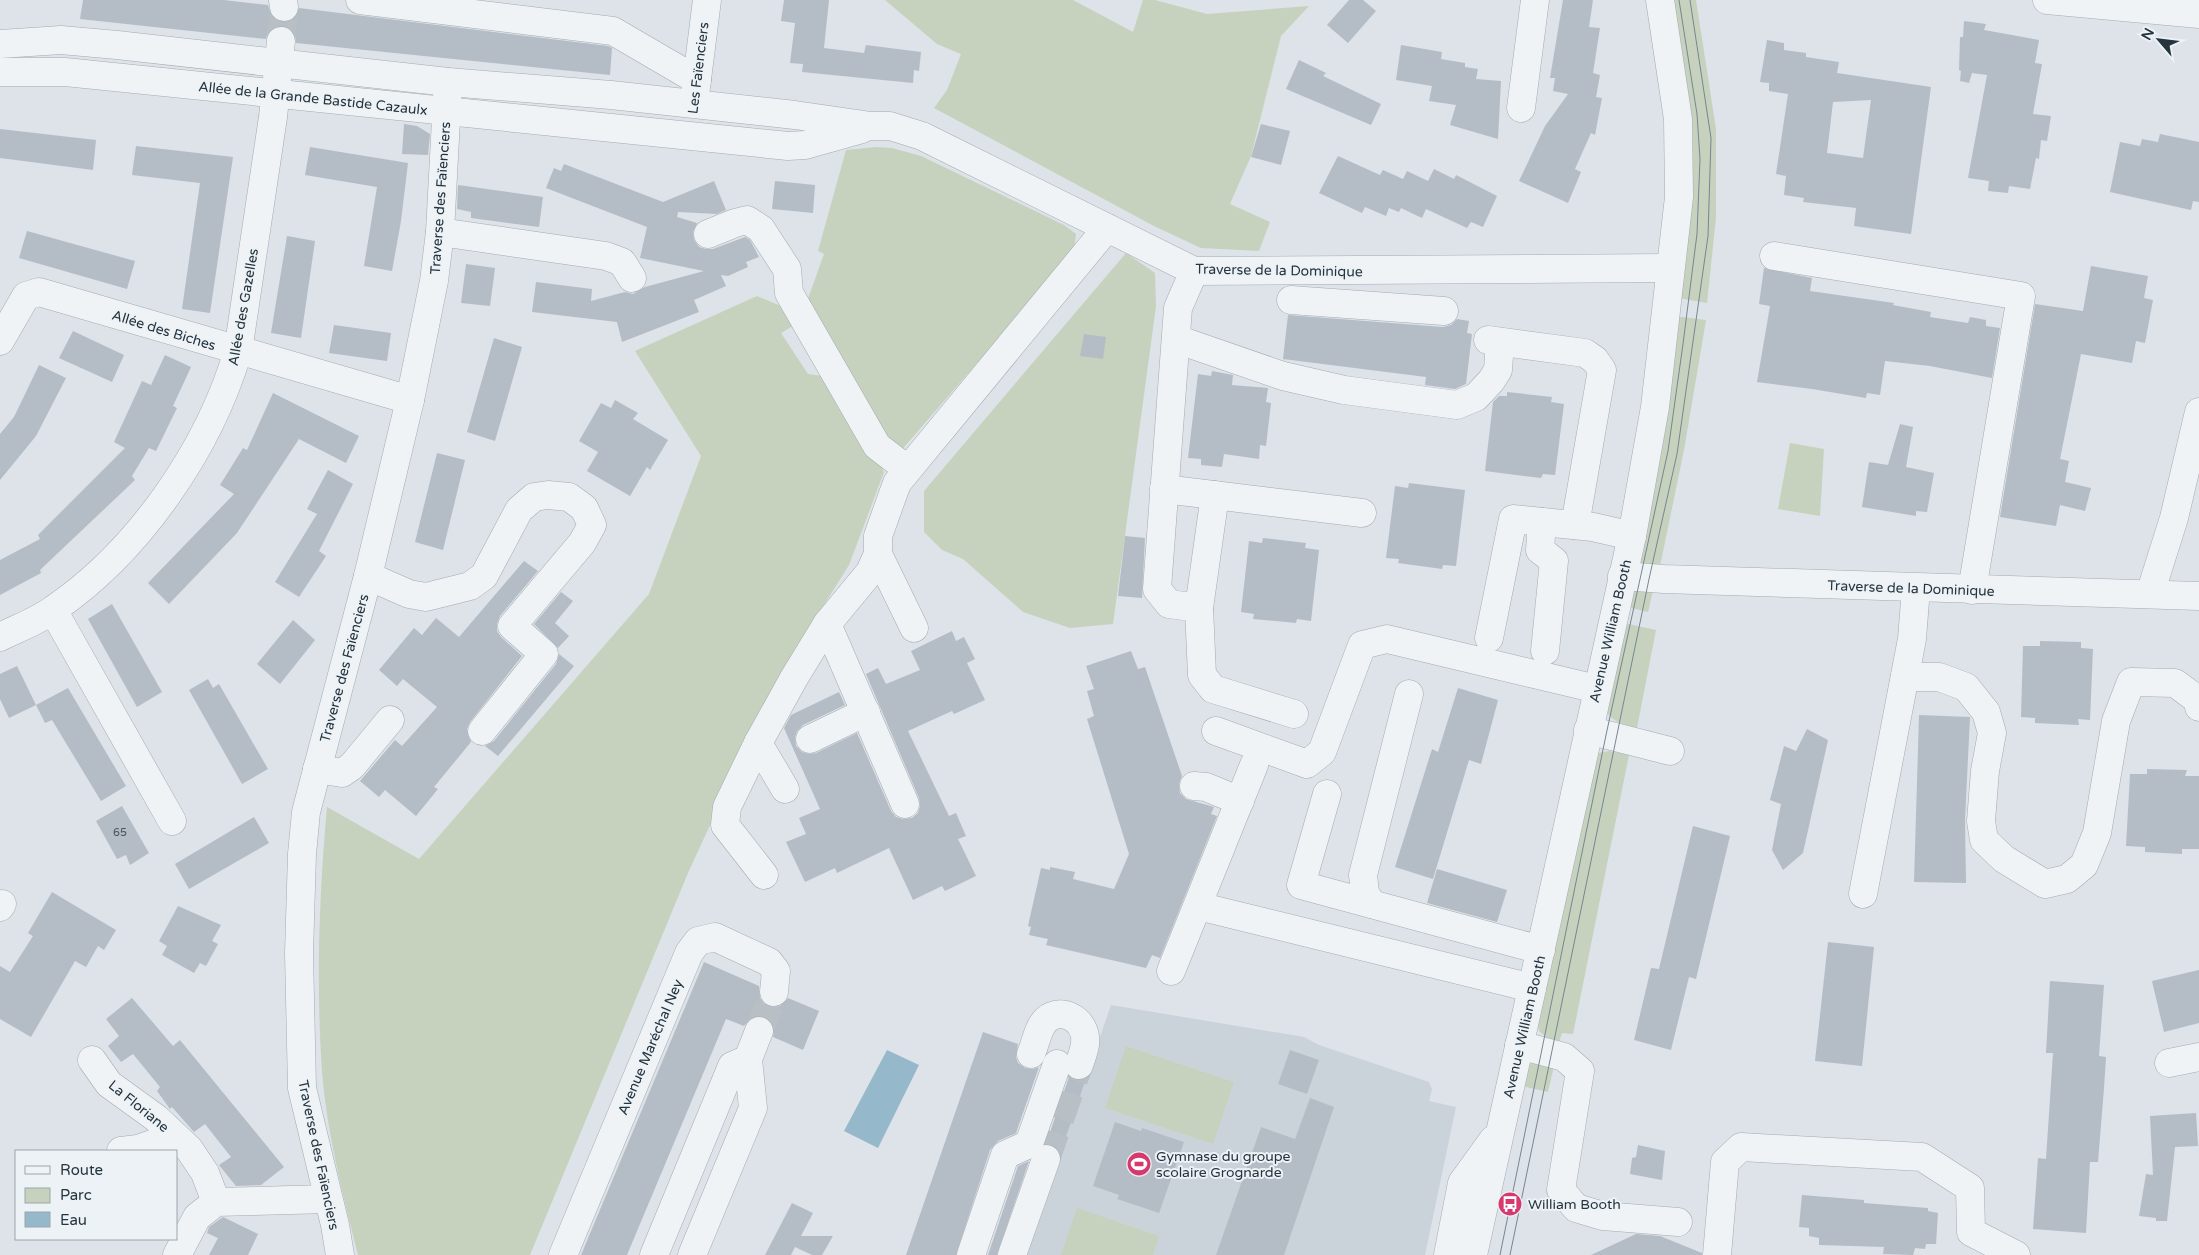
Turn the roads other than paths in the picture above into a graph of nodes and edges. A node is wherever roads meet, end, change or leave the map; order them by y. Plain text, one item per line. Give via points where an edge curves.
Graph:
1 (360, 0) edge
2 (707, 0) edge
3 (1534, 0) edge
4 (1660, 0) edge
5 (2047, 0) edge
6 (2199, 14) edge
7 (0, 44) edge
8 (280, 51) junction
9 (0, 72) edge
10 (448, 82) junction
11 (695, 92) junction
12 (275, 94) junction
13 (1521, 108) dead end
14 (446, 111) junction
15 (795, 116) junction
16 (880, 126) junction
17 (690, 137) junction
18 (805, 145) junction
19 (1107, 228) junction
20 (440, 232) junction
21 (708, 234) dead end
22 (1774, 256) dead end
23 (1670, 268) junction
24 (1194, 271) junction
25 (1372, 271) junction
26 (632, 278) dead end
27 (1291, 300) dead end
28 (1372, 305) junction
29 (1444, 311) dead end
30 (1176, 339) junction
31 (0, 341) edge
32 (238, 352) junction
33 (410, 400) junction
34 (2199, 412) edge
35 (907, 469) junction
36 (1164, 490) junction
37 (1214, 495) junction
38 (1362, 513) dead end
39 (1542, 522) junction
40 (1575, 526) junction
41 (1632, 536) junction
42 (878, 554) junction
43 (368, 576) junction
44 (1622, 576) junction
45 (1916, 588) junction
46 (1972, 590) junction
47 (2150, 594) junction
48 (2199, 596) edge
49 (1199, 608) junction
50 (53, 610) junction
51 (827, 624) junction
52 (914, 628) dead end
53 (0, 637) edge
54 (1489, 638) dead end
55 (1545, 651) dead end
56 (1905, 676) junction
57 (1598, 689) junction
58 (1410, 694) dead end
59 (2199, 707) edge
60 (866, 712) junction
61 (1294, 714) dead end
62 (390, 720) dead end
63 (1588, 730) junction
64 (482, 731) dead end
65 (1216, 731) dead end
66 (810, 739) dead end
67 (758, 743) junction
68 (1670, 751) dead end
69 (1254, 765) dead end
70 (317, 770) junction
71 (1194, 786) dead end
72 (785, 789) dead end
73 (1327, 794) dead end
74 (1240, 801) junction
75 (905, 804) dead end
76 (172, 821) dead end
77 (764, 875) dead end
78 (1864, 894) dead end
79 (1372, 904) junction
80 (1198, 906) junction
81 (1541, 950) junction
82 (1172, 971) dead end
83 (1532, 988) junction
84 (774, 992) tunnel mouth
85 (759, 1031) tunnel mouth
86 (1519, 1045) junction
87 (1031, 1054) dead end
88 (2199, 1056) edge
89 (748, 1059) junction
90 (92, 1060) dead end
91 (2169, 1063) dead end
92 (1500, 1131) junction
93 (175, 1136) junction
94 (130, 1150) edge
95 (1046, 1159) tunnel mouth
96 (328, 1199) junction
97 (216, 1202) junction
98 (1678, 1222) dead end
99 (177, 1255) edge
100 (340, 1255) edge
101 (563, 1255) edge
102 (654, 1255) edge
103 (692, 1255) edge
104 (971, 1255) edge
105 (1012, 1255) edge
106 (1448, 1255) edge
107 (1473, 1255) edge
108 (1717, 1255) edge
109 (2016, 1255) edge

1 - 11 street via 613,31
2 - 11 street, Les Faïenciers
3 - 13 street
4 - 23 street, Avenue William Booth via 1678,119 1679,197
5 - 6 street
7 - 8 street via 61,40
8 - 10 street
8 - 12 street, Allée des Gazelles
9 - 12 street, Allée de la Grande Bastide Cazaulx via 65,72
10 - 11 street via 611,95
10 - 14 street, Traverse des Faïenciers
11 - 15 street
11 - 17 street, Les Faïenciers
12 - 14 street, Allée de la Grande Bastide Cazaulx
12 - 32 street, Allée des Gazelles
14 - 17 street, Allée de la Grande Bastide Cazaulx
14 - 20 street, Traverse des Faïenciers
15 - 16 street
15 - 18 street
16 - 18 street, Allée de la Grande Bastide Cazaulx
16 - 19 street, Traverse de la Dominique via 922,136
17 - 18 street, Allée de la Grande Bastide Cazaulx
19 - 24 street, Traverse de la Dominique
19 - 35 street
20 - 26 street via 606,256 622,262
20 - 33 street, Traverse des Faïenciers via 434,281
21 - 35 street via 747,220 761,230 786,270 789,293 877,446
22 - 46 street via 2021,296
23 - 25 street, Traverse de la Dominique
23 - 41 street, Avenue William Booth via 1655,407
24 - 25 street, Traverse de la Dominique
24 - 30 street via 1178,308
25 - 28 street
27 - 28 street
28 - 29 street
30 - 36 street
30 - 40 street via 1283,376 1344,390 1457,405 1476,397 1498,370 1494,341 1586,353 1602,370
31 - 32 street, Allée des Biches via 26,296 39,292
32 - 33 street, Allée des Biches
32 - 50 street, Allée des Gazelles via 231,376 202,441 171,489 129,541 92,578
33 - 43 street, Traverse des Faïenciers
34 - 47 street via 2174,518
35 - 42 street via 897,483 878,536
36 - 37 street
36 - 49 street via 1157,589 1169,604
37 - 38 street
37 - 49 street
39 - 40 street
39 - 54 street via 1512,519
39 - 55 street via 1540,550 1554,561
40 - 41 street
41 - 44 street, Avenue William Booth
42 - 51 street via 870,572
42 - 52 street
43 - 64 street via 409,594 426,597 470,586 484,576 519,510 534,497 569,497 584,508 592,526 582,543 512,626 544,654
43 - 70 street, Traverse des Faïenciers
44 - 45 street, Traverse de la Dominique
44 - 57 street, Avenue William Booth
45 - 46 street, Traverse de la Dominique
45 - 56 street
46 - 47 street, Traverse de la Dominique
47 - 48 street, Traverse de la Dominique
49 - 61 street via 1202,676 1213,689
50 - 53 street, Allée des Gazelles
50 - 76 street
51 - 60 street
51 - 67 street
56 - 59 street via 1939,676 1966,687 1986,712 1992,733 1981,821 1984,840 2004,859 2045,884 2067,879 2084,866 2097,833 2116,722 2131,682 2175,683 2198,700
56 - 78 street
57 - 63 street, Avenue William Booth
57 - 65 street via 1387,639 1362,645 1322,752 1307,764
58 - 79 street via 1362,876 1365,893
60 - 66 street
60 - 75 street
62 - 70 street via 352,766 342,773
63 - 68 street
63 - 81 street, Avenue William Booth
67 - 72 street
67 - 77 street via 728,807 725,825
69 - 74 street
70 - 96 street, Traverse des Faïenciers via 306,812 302,854 299,1039 302,1088
71 - 74 street via 1206,787
73 - 79 street via 1302,885
74 - 80 street
79 - 81 street
80 - 82 street
80 - 83 street
81 - 83 street, Avenue William Booth
83 - 86 street, Avenue William Booth
84 - 101 street, Avenue Maréchal Ney via 776,971 769,962 715,938 698,941 689,953
85 - 89 street
86 - 92 street, Avenue William Booth
86 - 98 street via 1564,1057 1580,1071 1561,1190 1576,1208 1603,1216
87 - 104 street via 1042,1025 1052,1014 1064,1013 1077,1020 1084,1032 1086,1045 1068,1065 1030,1144 1005,1155
88 - 91 street
89 - 102 street via 732,1066
89 - 103 street via 753,1108
90 - 93 street, La Floriane via 109,1084
92 - 106 street via 1462,1183
92 - 107 street, Avenue William Booth
93 - 94 street
93 - 97 street, La Floriane via 189,1149 205,1173
95 - 105 street
96 - 97 street
96 - 100 street, Traverse des Faïenciers
97 - 99 street via 197,1217
108 - 109 street via 1725,1162 1741,1147 1922,1157 1970,1188 1972,1232

